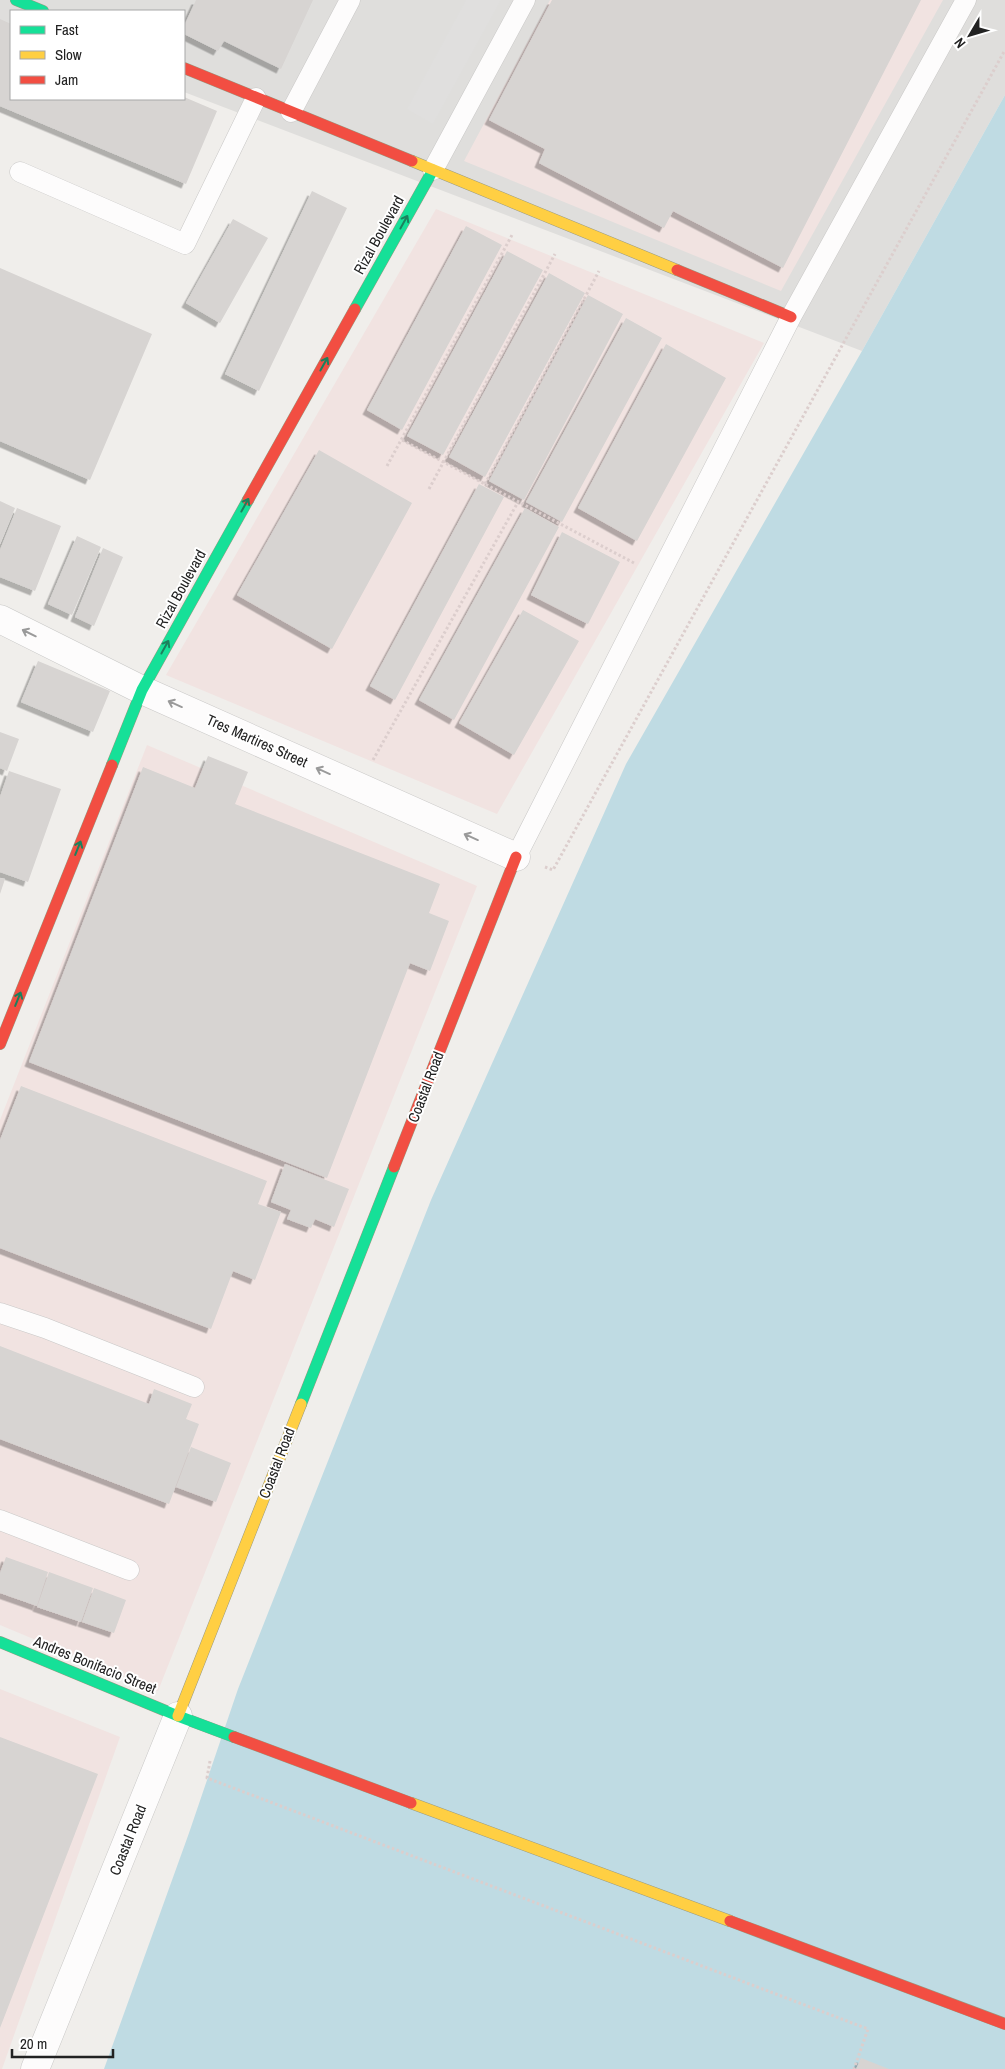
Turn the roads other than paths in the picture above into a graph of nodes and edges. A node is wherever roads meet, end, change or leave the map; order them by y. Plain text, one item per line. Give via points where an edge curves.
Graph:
1 (16, 0) edge
2 (350, 0) edge
3 (525, 0) edge
4 (966, 0) edge
5 (41, 10) edge
6 (185, 68) edge
7 (256, 98) junction
8 (291, 112) junction
9 (433, 170) junction
10 (20, 172) dead end
11 (791, 317) junction
12 (0, 619) edge
13 (142, 690) junction
14 (516, 857) junction
15 (0, 1044) edge
16 (0, 1313) edge
17 (194, 1388) dead end
18 (0, 1520) edge
19 (129, 1570) dead end
20 (0, 1642) edge
21 (178, 1716) junction
22 (1005, 2024) edge
23 (35, 2069) edge

1 - 5 street
2 - 8 lane
3 - 9 lane
4 - 11 lane
6 - 7 street
7 - 8 street
7 - 10 lane via 184,244
8 - 9 street
9 - 11 street
13 -> 9 street, Rizal Boulevard
11 - 14 lane
13 -> 12 street, Tres Martires Street
14 -> 13 street, Tres Martires Street
15 -> 13 street, Rizal Boulevard
14 - 21 street, Coastal Road
16 - 17 lane
18 - 19 lane
20 - 21 street, Andres Bonifacio Street
21 - 22 street, Andres Bonifacio Street
21 - 23 street, Coastal Road

